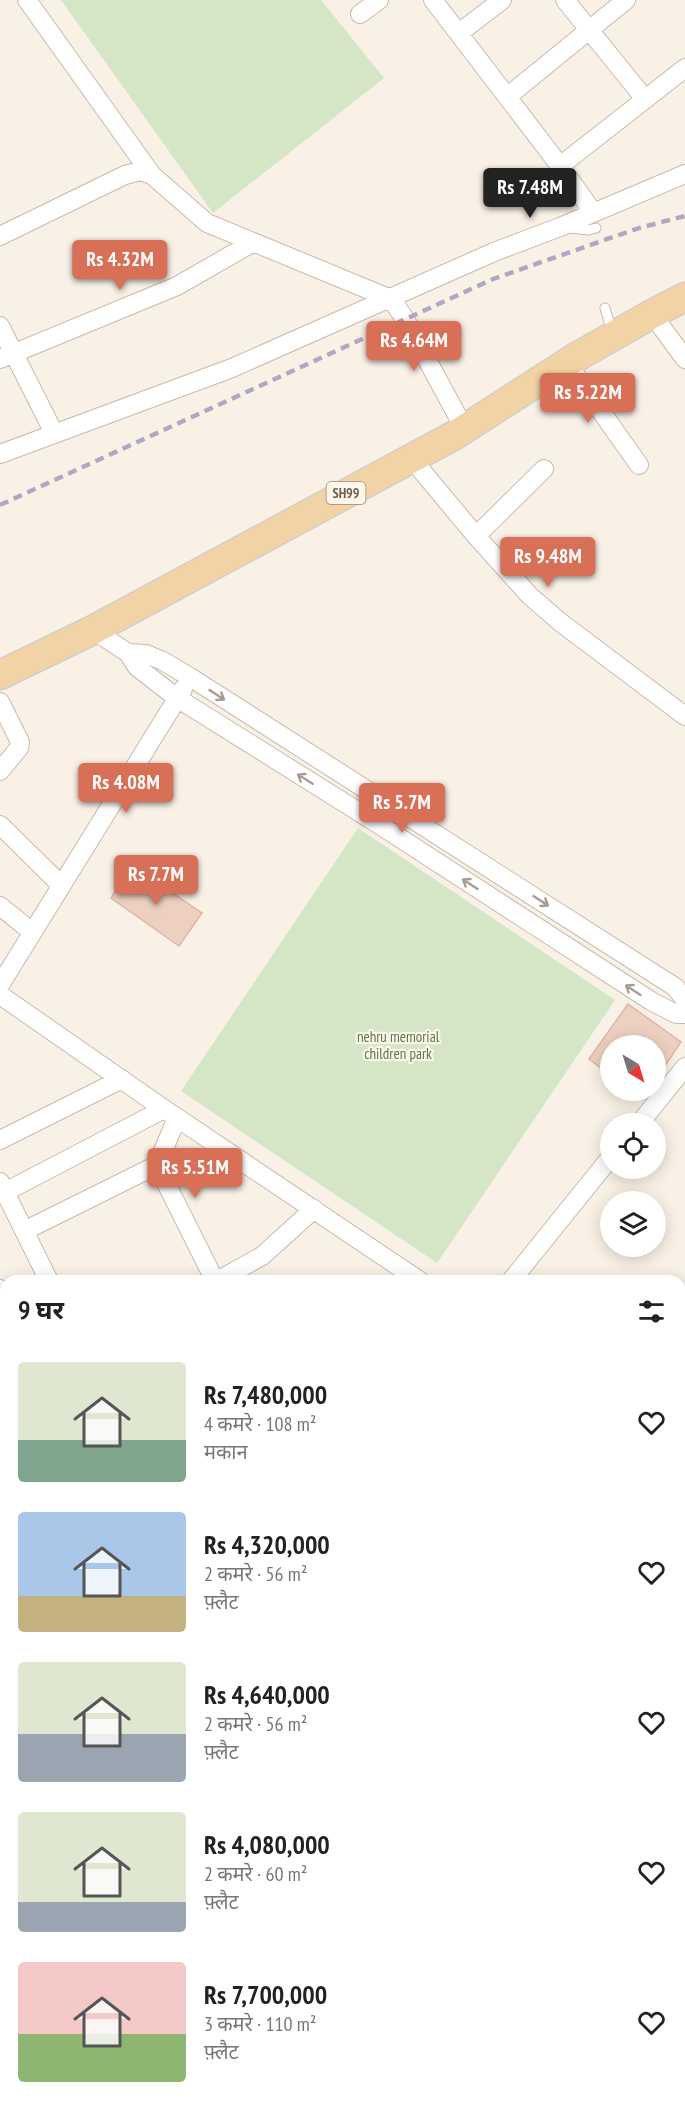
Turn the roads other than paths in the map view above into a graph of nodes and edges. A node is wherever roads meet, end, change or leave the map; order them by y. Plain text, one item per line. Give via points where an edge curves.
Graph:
1 (27, 0) edge
2 (379, 0) edge
3 (433, 0) edge
4 (502, 0) edge
5 (565, 0) edge
6 (626, 0) edge
7 (360, 14) dead end
8 (590, 30) junction
9 (459, 33) junction
10 (685, 68) edge
11 (507, 97) junction
12 (645, 99) junction
13 (560, 166) junction
14 (685, 174) edge
15 (152, 175) junction
16 (594, 220) junction
17 (0, 236) edge
18 (252, 243) junction
19 (685, 297) edge
20 (391, 299) junction
21 (604, 308) dead end
22 (652, 314) junction
23 (0, 326) edge
24 (614, 336) junction
25 (7, 356) edge
26 (685, 359) edge
27 (567, 363) junction
28 (464, 428) junction
29 (54, 433) junction
30 (0, 454) edge
31 (411, 458) junction
32 (639, 465) dead end
33 (544, 469) dead end
34 (476, 536) junction
35 (93, 630) junction
36 (128, 652) junction
37 (0, 675) edge
38 (190, 677) junction
39 (177, 698) junction
40 (0, 702) edge
41 (685, 716) edge
42 (0, 771) edge
43 (395, 808) junction
44 (0, 825) edge
45 (383, 828) junction
46 (61, 885) junction
47 (0, 906) edge
48 (32, 932) junction
49 (0, 985) edge
50 (0, 995) edge
51 (685, 1000) edge
52 (685, 1014) edge
53 (685, 1067) edge
54 (122, 1080) junction
55 (171, 1113) junction
56 (648, 1113) edge
57 (0, 1140) edge
58 (157, 1165) junction
59 (600, 1170) edge
60 (2, 1187) edge
61 (314, 1209) junction
62 (24, 1231) junction
63 (46, 1275) edge
64 (213, 1275) edge
65 (227, 1275) edge
66 (411, 1275) edge
67 (516, 1275) edge

1 - 15 street
2 - 7 street
3 - 9 street
4 - 9 street
5 - 8 street
6 - 8 street
8 - 11 street
8 - 12 street
9 - 11 street
10 - 12 street
11 - 13 street
12 - 13 street
13 - 16 street
14 - 16 street
15 - 17 street via 140,171 125,175
15 - 18 street via 207,223
16 - 20 street via 560,227 494,252
18 - 20 street
18 - 25 street via 177,285
19 - 22 main road, SH99
20 - 28 street
20 - 29 street via 232,368
21 - 24 lane
22 - 24 main road, SH99
22 - 26 street
23 - 25 street
24 - 27 main road, SH99
25 - 29 street
27 - 28 main road, SH99
27 - 32 street
28 - 31 main road, SH99
29 - 30 street
31 - 34 street
31 - 35 main road, SH99
33 - 34 street
34 - 41 street via 530,596 560,622
35 - 36 street
35 - 37 main road, SH99
36 - 38 street via 146,654
36 - 39 street via 137,668
38 - 39 street
38 -> 43 street
45 -> 39 street
39 - 46 street
40 - 42 street via 20,742
43 - 45 street
43 -> 51 street via 675,987
44 - 46 street
52 -> 45 street via 676,1014 651,1001
46 - 48 street
47 - 48 street
48 - 49 street
50 - 54 street
53 - 56 street
54 - 55 street
54 - 57 street
55 - 58 street
55 - 60 street
55 - 61 street
58 - 62 street
58 - 64 street
59 - 67 street
60 - 62 street
61 - 65 street via 262,1256
61 - 66 street
62 - 63 street

